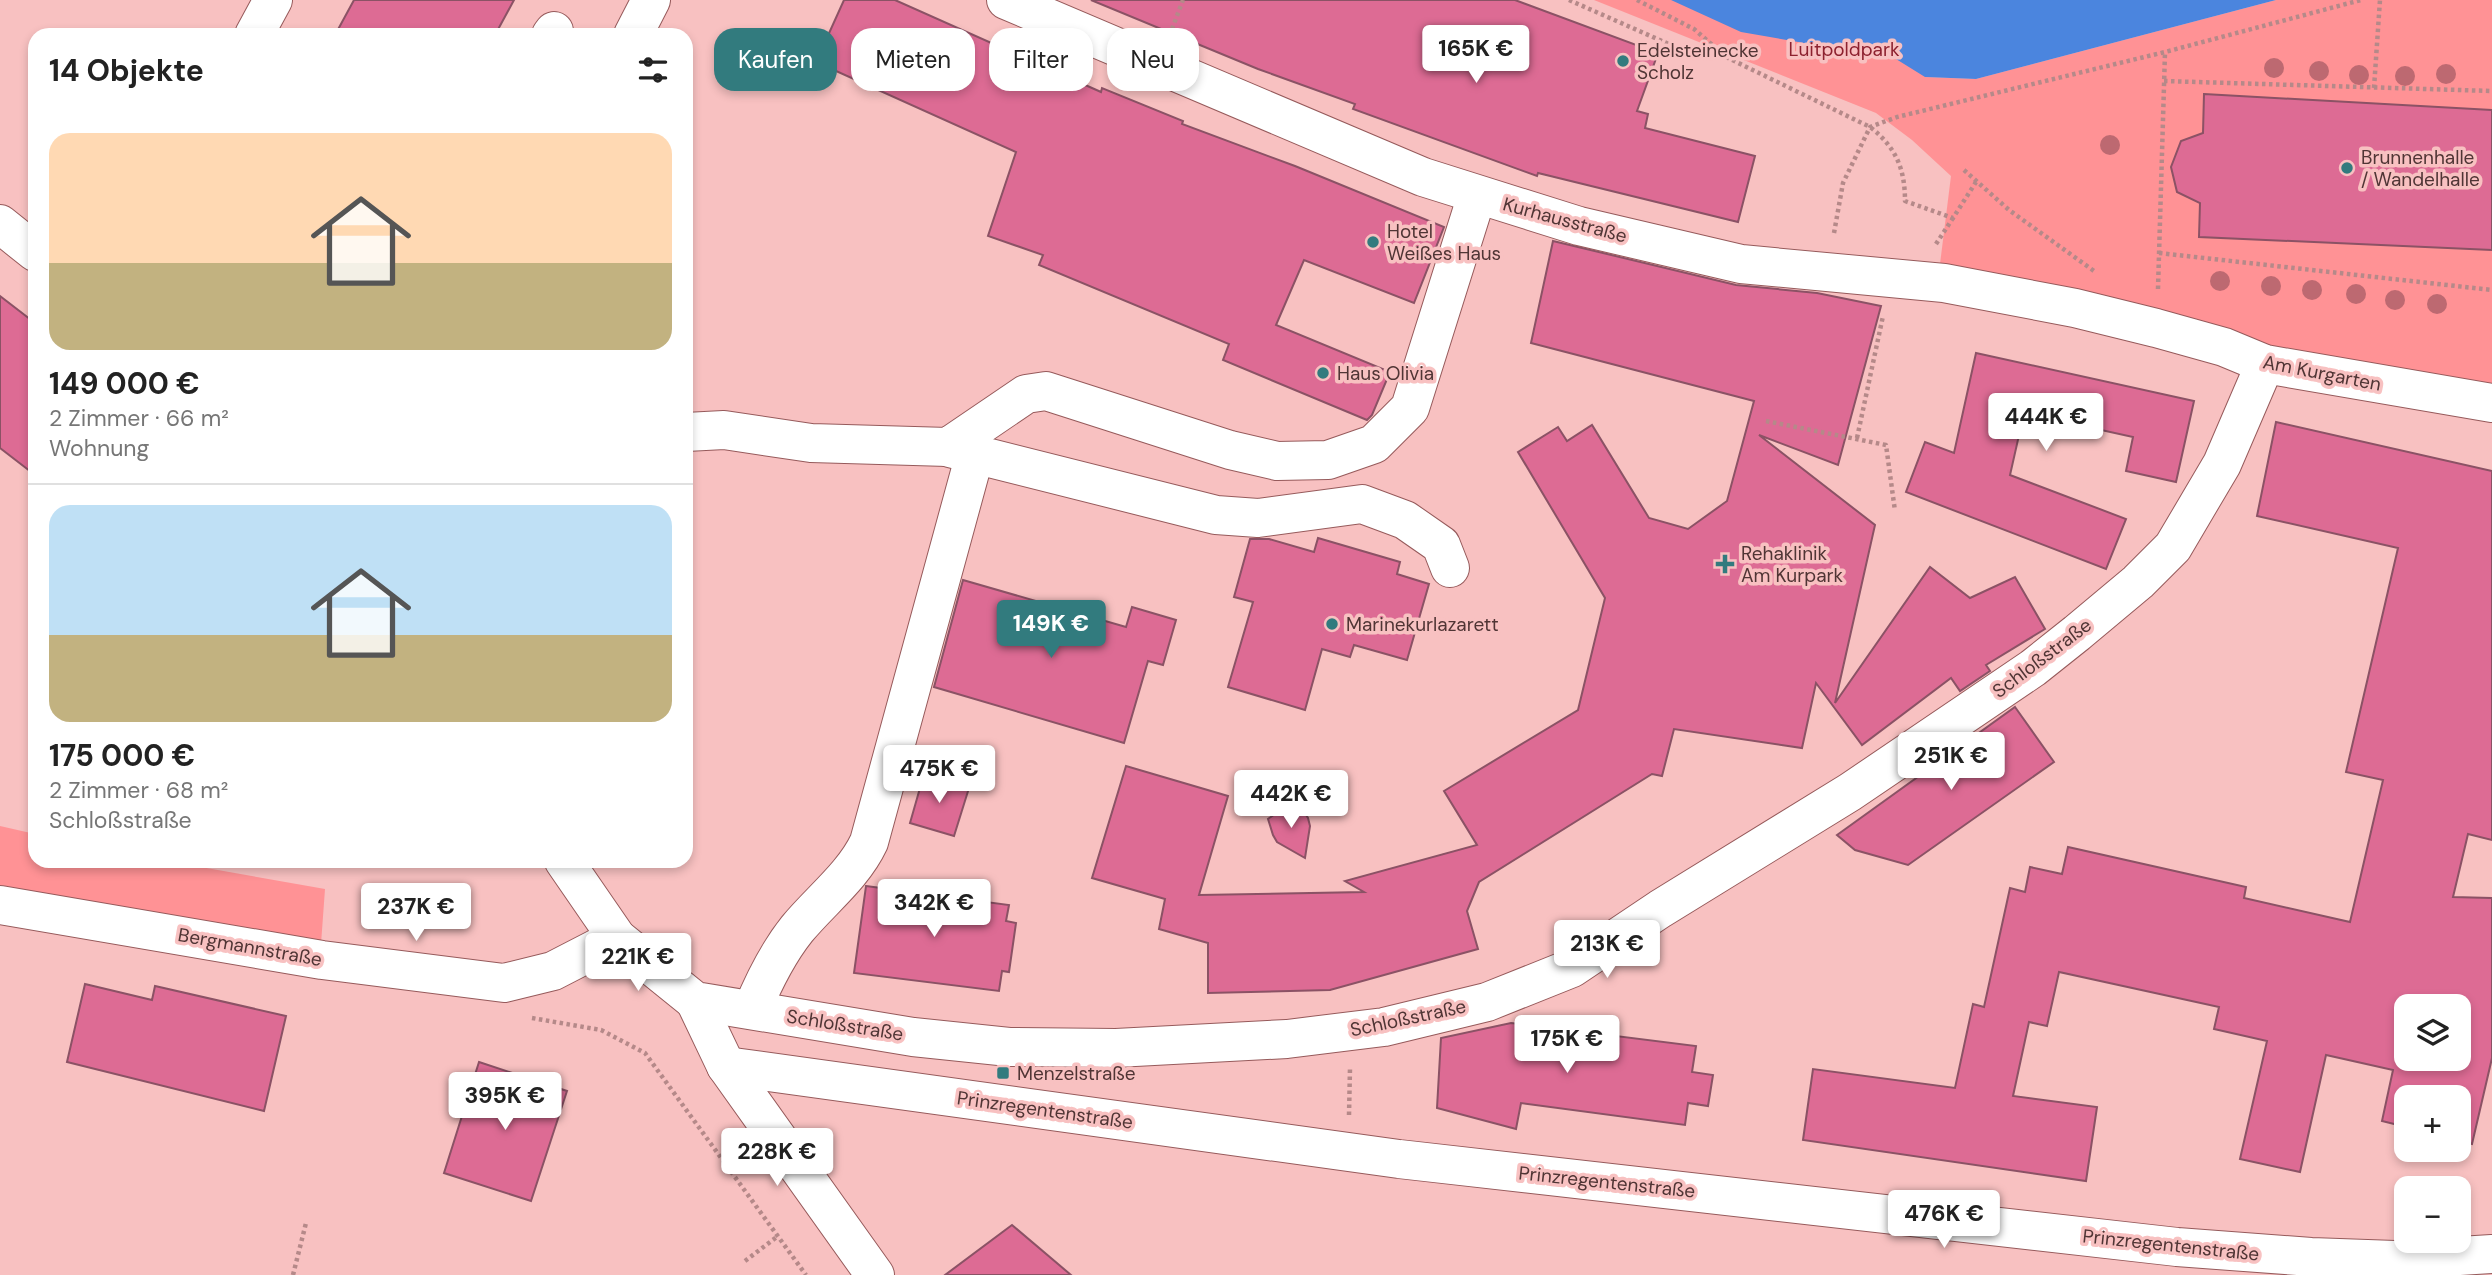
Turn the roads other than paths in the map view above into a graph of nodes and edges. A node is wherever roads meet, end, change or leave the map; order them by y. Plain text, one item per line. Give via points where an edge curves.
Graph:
1 (273, 0) edge
2 (651, 0) edge
3 (1006, 0) edge
4 (258, 28) edge
5 (637, 28) edge
6 (1492, 200) junction
7 (0, 224) edge
8 (28, 246) edge
9 (2157, 315) joint
10 (2265, 364) junction
11 (2492, 403) edge
12 (693, 432) edge
13 (962, 451) junction
14 (1277, 461) junction
15 (1258, 518) junction
16 (1450, 568) dead end
17 (569, 868) edge
18 (0, 905) edge
19 (617, 938) junction
20 (695, 1001) junction
21 (752, 1010) junction
22 (726, 1066) junction
23 (2492, 1254) edge
24 (2311, 1266) edge
25 (876, 1275) edge

1 - 4 street
2 - 5 street
3 - 6 street, Kurhausstraße via 1423,177
6 - 9 street, Kurhausstraße via 1578,226 1741,264 1957,285 2076,308
6 - 14 street via 1410,408 1374,444 1328,460
7 - 8 street
9 - 10 street, Am Kurgarten
10 - 11 street, Am Kurgarten
10 - 21 street, Schloßstraße via 2222,464 2174,547 2138,582 2033,668 1850,792 1572,968 1487,1002 1384,1027 1287,1039 1116,1048 1009,1047 913,1037
12 - 13 street via 724,430 811,443
13 - 14 street via 1026,394 1046,391 1137,430
13 - 15 street via 1216,515
13 - 21 street via 869,842 861,860 768,970
14 - 15 street
15 - 16 street via 1362,504 1405,520 1441,545
17 - 19 street, Schloßstraße
18 - 19 street, Bergmannstraße via 321,960 504,983 553,971
19 - 20 street, Schloßstraße
20 - 21 street, Schloßstraße
20 - 22 street
22 - 24 street, Prinzregentenstraße via 1347,1151
22 - 25 street
23 - 24 street, Prinzregentenstraße

